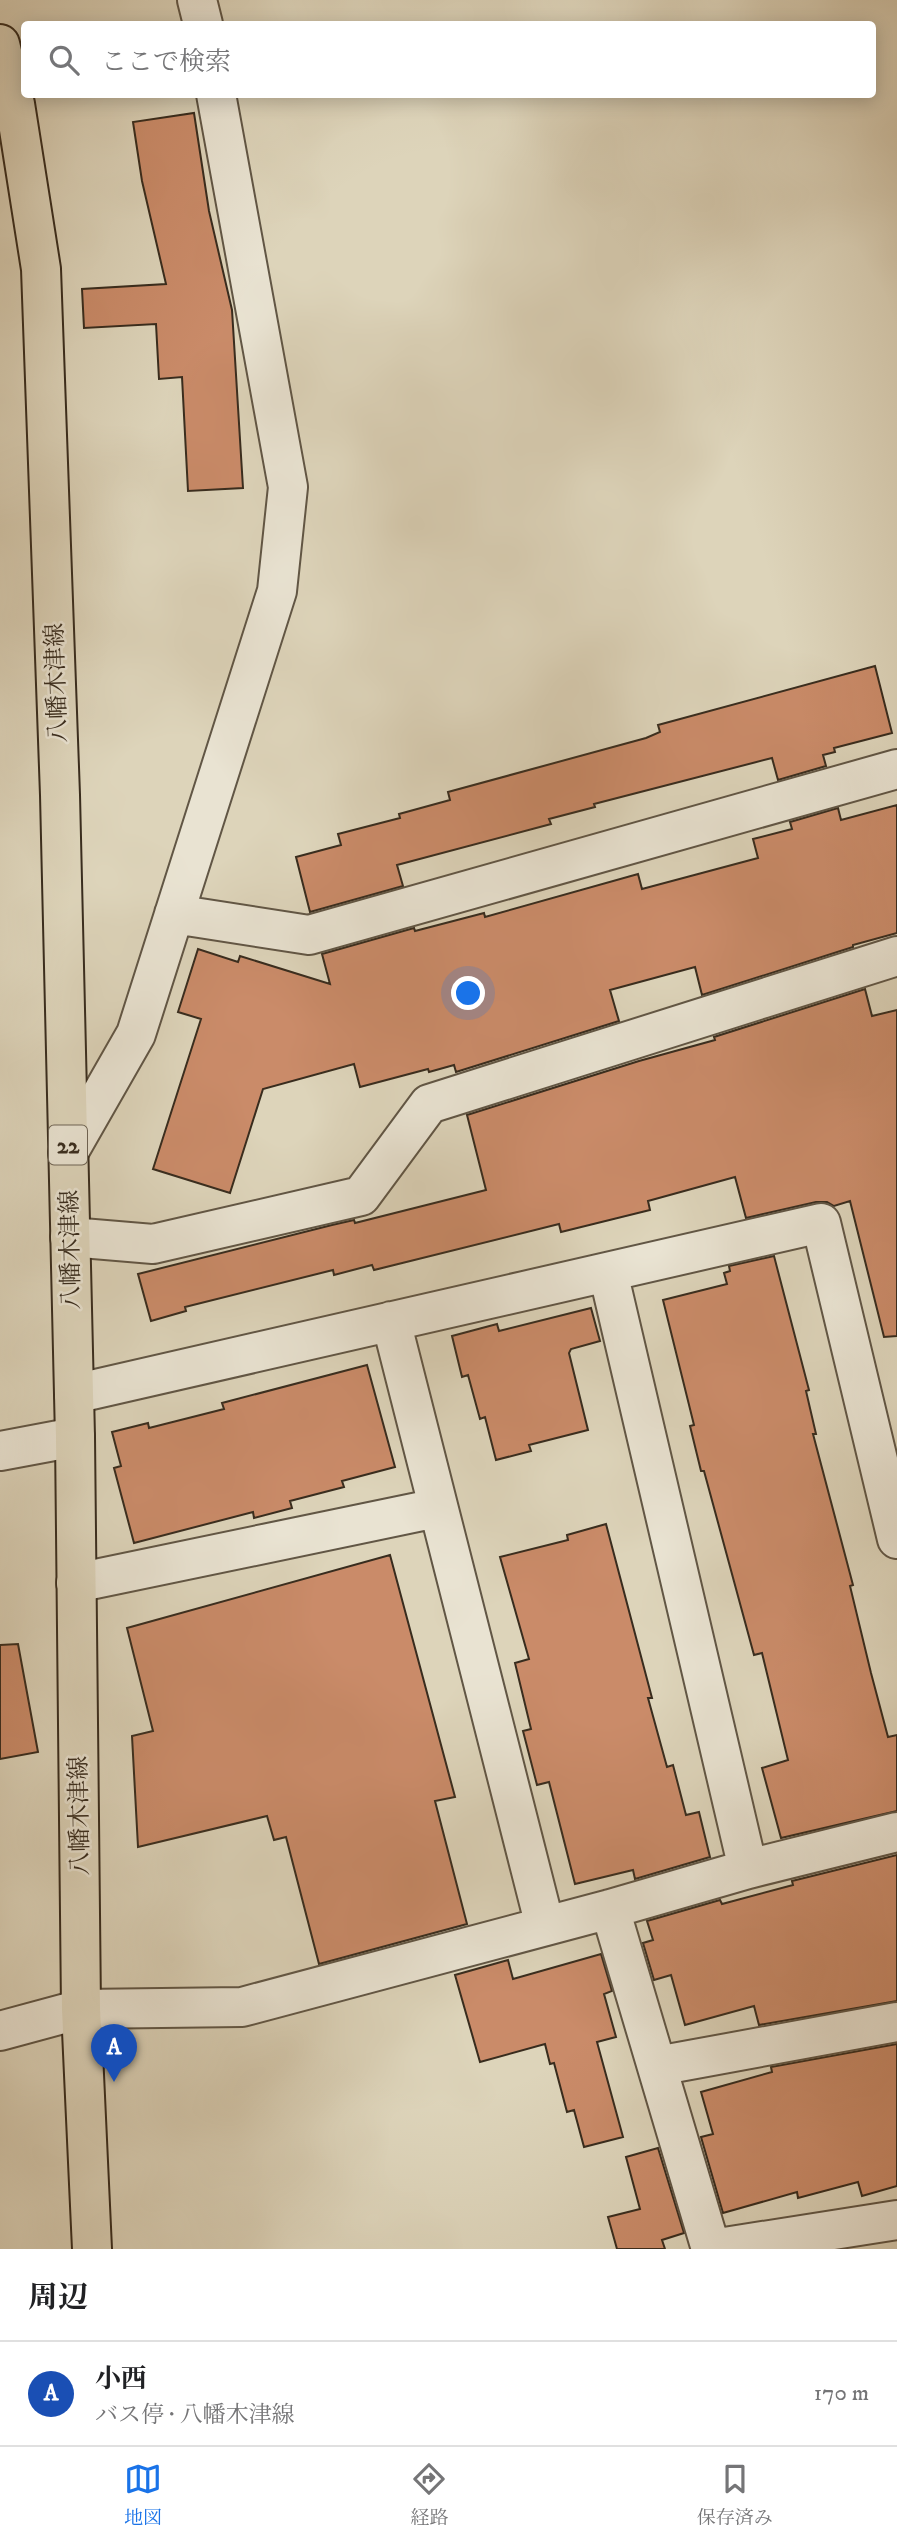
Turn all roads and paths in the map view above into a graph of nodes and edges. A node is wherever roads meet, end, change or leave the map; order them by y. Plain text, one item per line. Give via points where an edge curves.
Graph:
1 (197, 0) edge
2 (202, 21) edge
3 (0, 44) edge
4 (217, 98) edge
5 (897, 769) edge
6 (174, 914) junction
7 (897, 956) edge
8 (68, 1153) junction
9 (70, 1237) junction
10 (608, 1272) junction
11 (391, 1321) junction
12 (74, 1394) junction
13 (75, 1437) junction
14 (0, 1451) edge
15 (437, 1508) junction
16 (897, 1539) edge
17 (76, 1583) junction
18 (897, 1832) edge
19 (748, 1869) junction
20 (610, 1909) junction
21 (545, 1926) junction
22 (81, 2009) junction
23 (897, 2022) edge
24 (0, 2031) edge
25 (657, 2066) junction
26 (897, 2220) edge
27 (92, 2249) edge
28 (711, 2249) edge

1 - 2 street
3 - 8 main road, 八幡木津線 / 22 via 15,104 41,269
4 - 6 street via 288,487 277,591
5 - 6 street via 310,934
6 - 8 street via 136,1034
7 - 9 street via 429,1104 361,1196 153,1244
8 - 9 main road, 八幡木津線 / 22
9 - 12 main road, 八幡木津線 / 22
10 - 11 street
10 - 16 street via 821,1223
10 - 19 street
11 - 12 street
11 - 15 street
12 - 13 main road, 八幡木津線 / 22
13 - 14 street
13 - 17 main road, 八幡木津線 / 22
15 - 17 street
15 - 21 street
17 - 22 main road, 八幡木津線 / 22
18 - 19 street
19 - 20 street
20 - 21 street
20 - 25 street
21 - 22 street via 242,2007
22 - 24 street
22 - 27 main road, 八幡木津線 / 22
23 - 25 street
25 - 28 street
26 - 28 street

